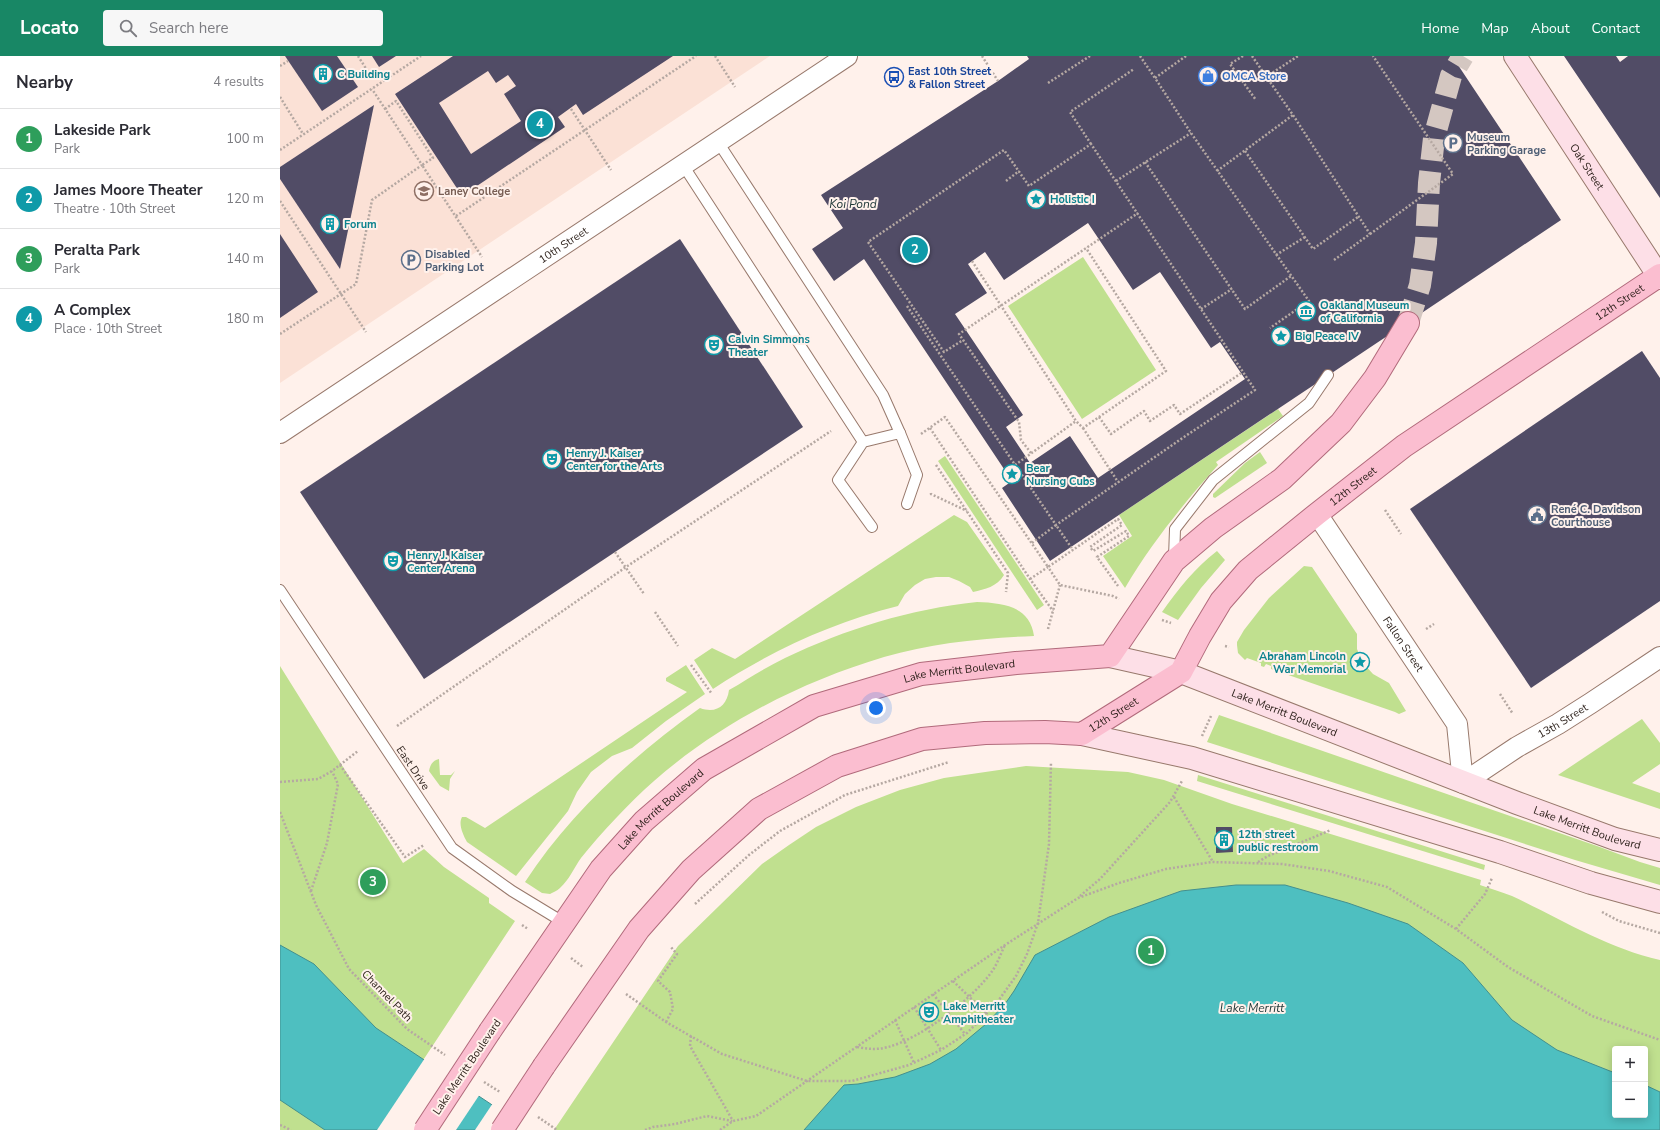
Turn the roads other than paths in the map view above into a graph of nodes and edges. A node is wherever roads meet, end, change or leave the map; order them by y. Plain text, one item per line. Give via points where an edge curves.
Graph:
1 (846, 56) edge
2 (1515, 56) edge
3 (718, 142) junction
4 (683, 165) junction
5 (1660, 276) edge
6 (1408, 323) tunnel mouth
7 (1328, 375) dead end
8 (280, 433) edge
9 (900, 433) junction
10 (863, 442) junction
11 (907, 504) dead end
12 (1318, 514) junction
13 (872, 527) dead end
14 (1174, 561) junction
15 (280, 590) edge
16 (1110, 656) junction
17 (1660, 657) edge
18 (1181, 672) junction
19 (1082, 734) junction
20 (1463, 783) junction
21 (1660, 850) edge
22 (1660, 902) edge
23 (563, 922) junction
24 (424, 1130) edge
25 (502, 1130) edge

1 - 3 street, 10th Street
2 - 5 main road, Oak Street
3 - 4 street, 10th Street
3 - 9 lane via 884,395
4 - 8 street, 10th Street
4 - 10 lane
5 - 12 main road, 12th Street via 1404,446
6 - 14 main road via 1375,378 1341,423 1282,479 1213,528
7 - 14 lane via 1309,403 1213,480 1175,528
9 - 10 lane
9 - 11 lane via 917,475
10 - 13 lane via 838,480
12 - 18 main road, 12th Street via 1248,570 1221,601
12 - 20 street, Fallon Street via 1457,724
14 - 16 main road
15 - 23 lane, East Drive via 452,848 512,891
16 - 18 main road, Lake Merritt Boulevard
16 - 23 main road, Lake Merritt Boulevard via 921,674 814,706 704,769 644,821 601,869
17 - 20 street, 13th Street via 1585,708 1517,747
18 - 19 main road, 12th Street
18 - 20 main road, Lake Merritt Boulevard
19 - 22 main road via 1192,758
19 - 25 main road, bridge via 985,733 922,739 837,766 759,809 691,870 639,928
20 - 21 main road, Lake Merritt Boulevard via 1615,839
23 - 24 main road, Lake Merritt Boulevard, bridge

